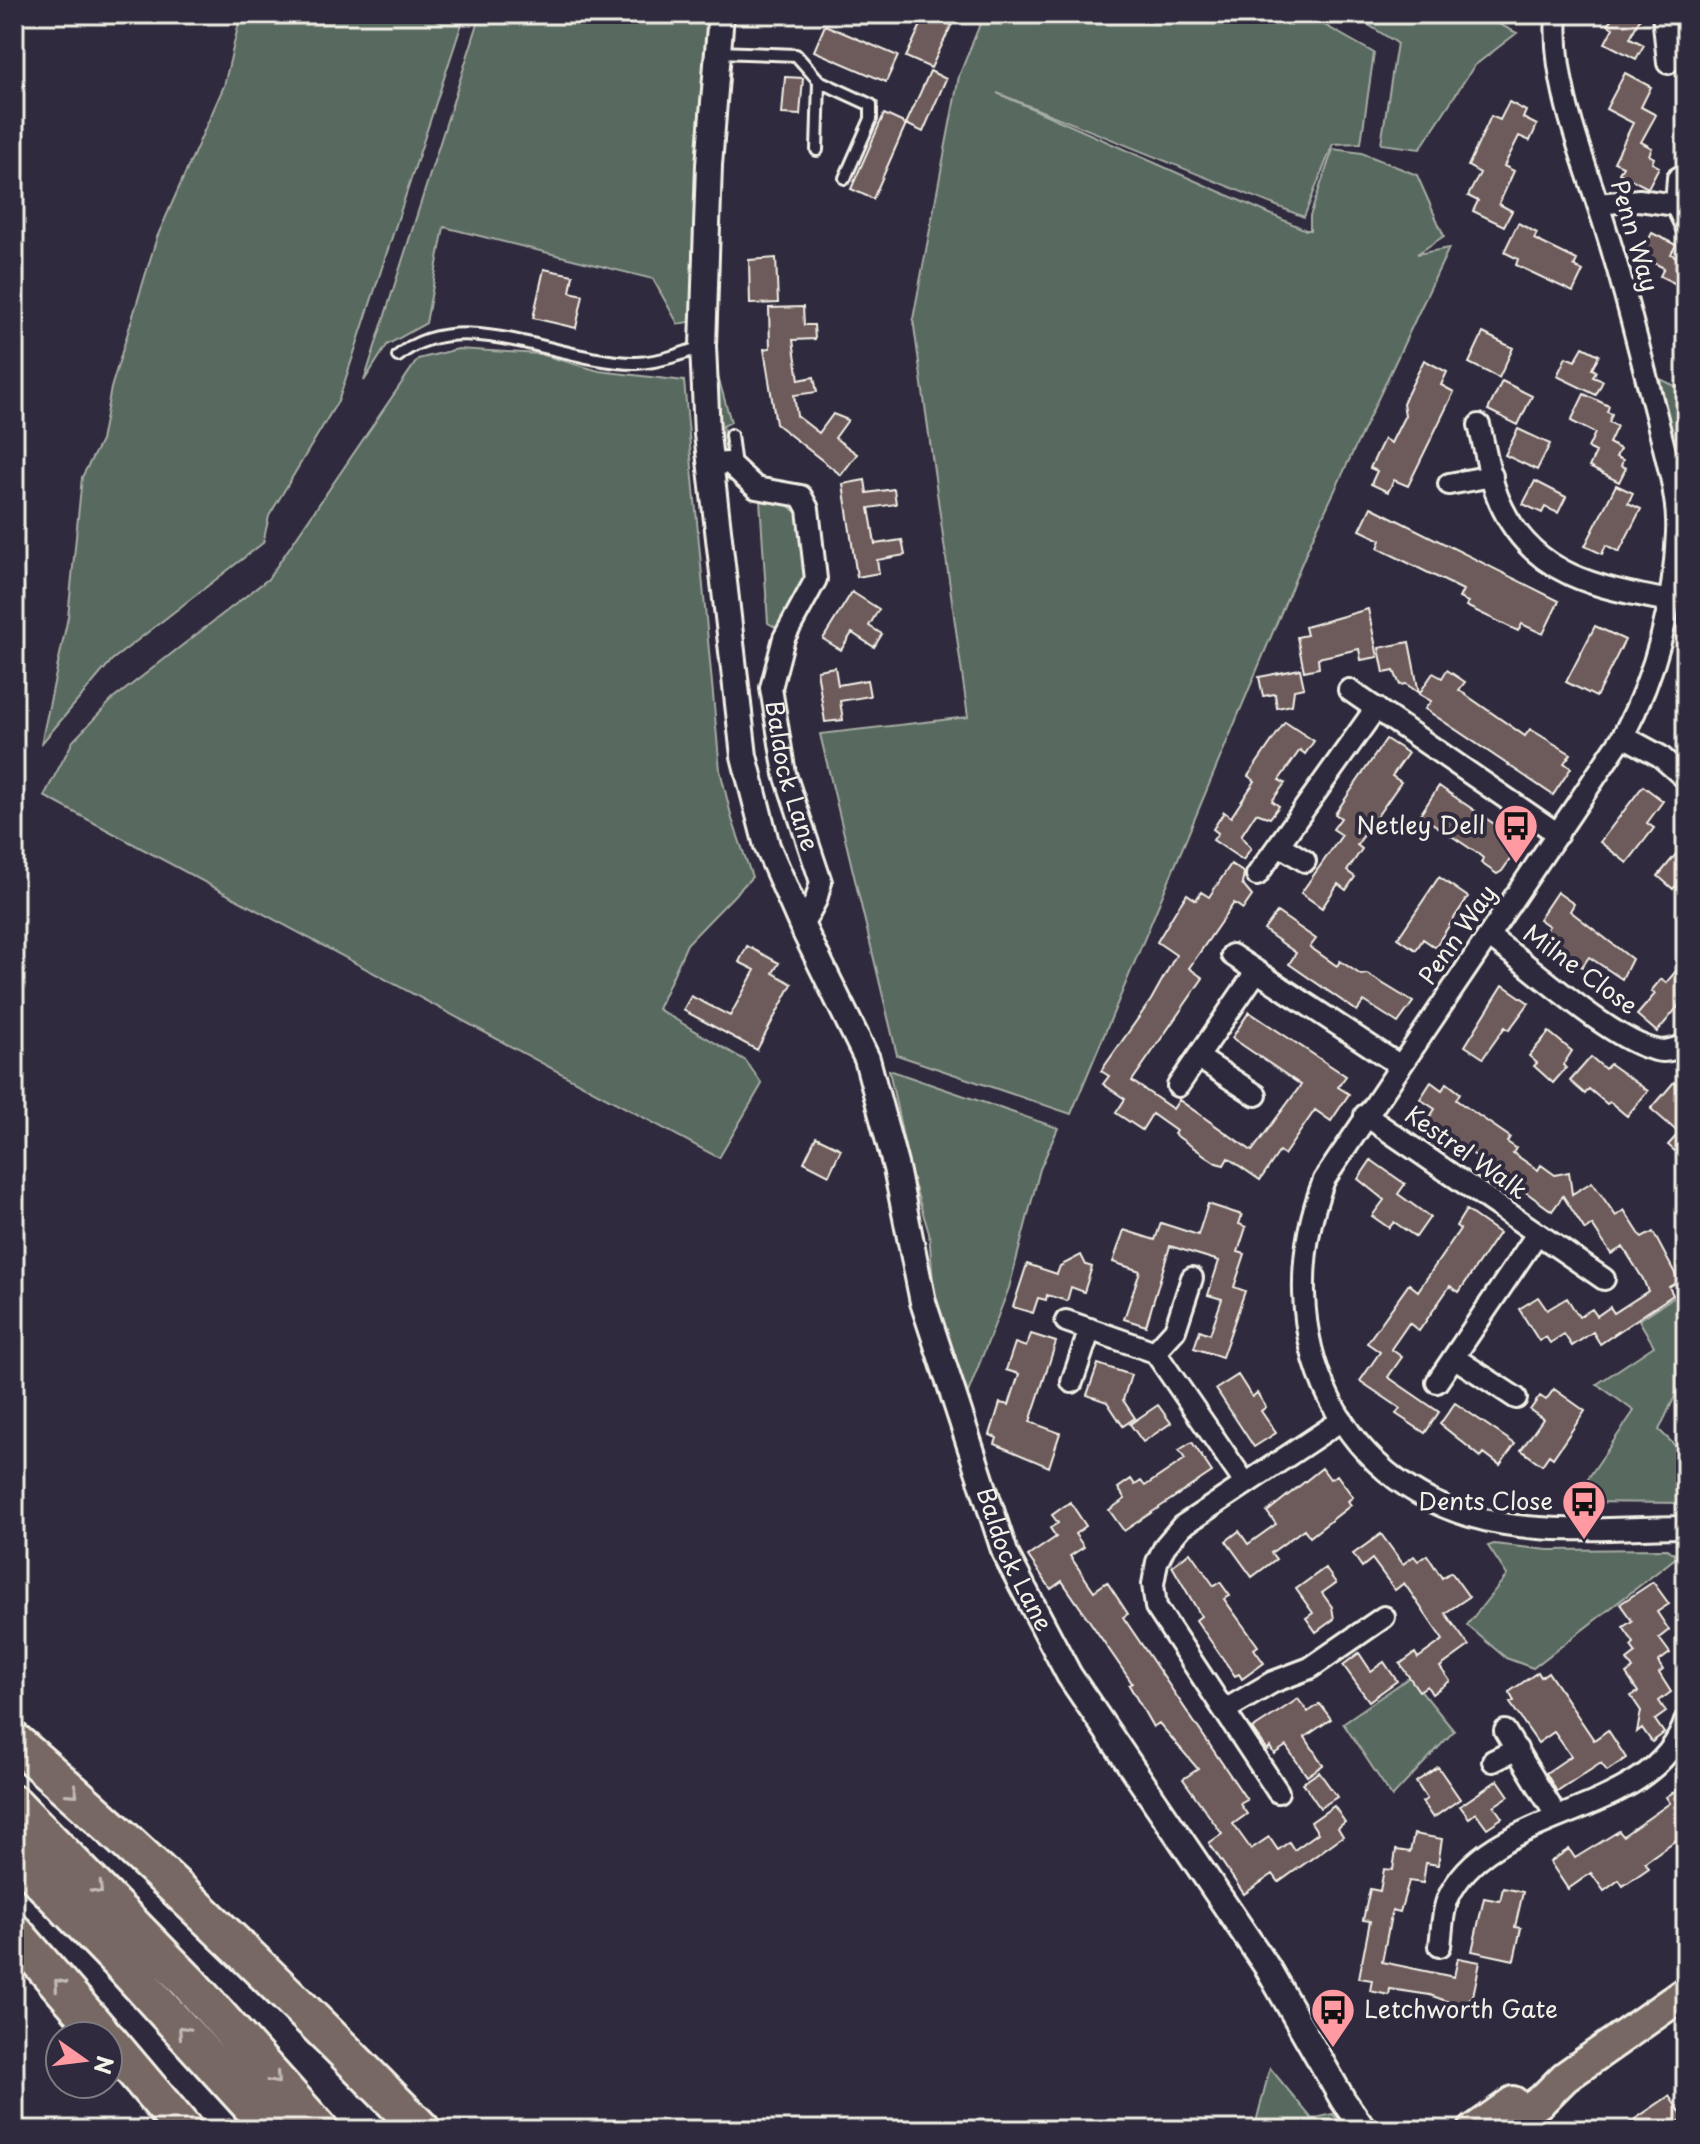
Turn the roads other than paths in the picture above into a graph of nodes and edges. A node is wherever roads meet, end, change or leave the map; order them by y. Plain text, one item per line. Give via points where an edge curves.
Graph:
1 (721, 14) edge
2 (1557, 14) edge
3 (1663, 14) edge
4 (717, 51) junction
5 (1668, 63) dead end
6 (819, 81) junction
7 (817, 150) dead end
8 (845, 178) dead end
9 (1678, 178) dead end
10 (1598, 204) junction
11 (1676, 205) junction
12 (1686, 226) edge
13 (703, 346) junction
14 (398, 356) dead end
15 (1479, 425) dead end
16 (731, 435) dead end
17 (710, 464) junction
18 (1677, 464) edge
19 (735, 466) junction
20 (1492, 476) junction
21 (1449, 484) dead end
22 (1670, 601) junction
23 (1349, 690) dead end
24 (1376, 708) junction
25 (1623, 736) junction
26 (1686, 779) edge
27 (1558, 834) junction
28 (1279, 845) junction
29 (1305, 861) dead end
30 (1257, 875) dead end
31 (802, 926) junction
32 (1489, 937) junction
33 (1232, 955) dead end
34 (1256, 972) junction
35 (1686, 1045) edge
36 (1199, 1058) junction
37 (1399, 1065) junction
38 (1178, 1086) dead end
39 (1256, 1095) dead end
40 (1365, 1115) junction
41 (1537, 1234) junction
42 (1192, 1278) dead end
43 (1604, 1279) dead end
44 (1066, 1321) dead end
45 (1090, 1329) junction
46 (1155, 1352) junction
47 (1455, 1358) junction
48 (1072, 1382) dead end
49 (1437, 1382) dead end
50 (1516, 1398) dead end
51 (1342, 1420) junction
52 (1245, 1483) junction
53 (1686, 1527) edge
54 (1384, 1617) dead end
55 (1225, 1710) junction
56 (1686, 1719) edge
57 (1505, 1731) dead end
58 (14, 1741) edge
59 (1517, 1749) junction
60 (1493, 1761) dead end
61 (1278, 1792) dead end
62 (14, 1804) edge
63 (1557, 1817) junction
64 (14, 1853) edge
65 (14, 1932) edge
66 (1440, 1946) dead end
67 (1686, 1992) edge
68 (286, 1994) junction
69 (90, 2020) edge
70 (124, 2059) edge
71 (1565, 2077) junction
72 (184, 2130) edge
73 (273, 2130) edge
74 (320, 2130) edge
75 (422, 2130) edge
76 (439, 2130) edge
77 (1364, 2130) edge
78 (1474, 2130) edge
79 (1500, 2130) edge

1 - 4 street, Baldock Lane
2 - 10 street, Penn Way via 1555,39 1572,123
3 - 5 street
4 - 6 lane via 785,52 800,57
4 - 13 street, Baldock Lane
6 - 7 lane
6 - 8 lane via 865,100 873,110
9 - 11 street
10 - 11 street via 1639,200
10 - 18 street, Penn Way
11 - 12 street
13 - 14 lane via 664,360 635,363 543,345 440,334 413,343
13 - 17 street, Baldock Lane
15 - 20 street
16 - 19 lane
17 - 19 street
17 - 31 street, Baldock Lane via 744,756 767,846
18 - 22 street, Penn Way
19 - 31 street, Baldock Lane via 756,488 806,500 817,568 811,592 784,638 771,688 785,774 821,882
20 - 21 street
20 - 22 street via 1503,510 1541,560 1597,587
22 - 25 street, Penn Way via 1654,668
23 - 24 street
24 - 27 street
24 - 28 street
25 - 26 street via 1660,756
25 - 27 street, Penn Way
27 - 32 street, Penn Way
28 - 29 street
28 - 30 street
31 - 77 street, Baldock Lane via 867,1059 923,1302 1005,1553 1069,1675 1267,1967
32 - 35 street, Milne Close via 1636,1042 1658,1051
32 - 37 street, Penn Way
33 - 34 street
34 - 36 street
34 - 37 street
36 - 38 street
36 - 39 street
37 - 40 street, Penn Way
40 - 41 street, Kestrel Walk
40 - 51 street, Penn Way via 1324,1180 1309,1227 1301,1280 1315,1369
41 - 43 street, Kestrel Walk
41 - 47 street, Kestrel Walk
42 - 46 street via 1175,1330
44 - 45 street
45 - 46 street
45 - 48 street
46 - 52 street
47 - 49 street, Kestrel Walk
47 - 50 street
51 - 52 street
51 - 53 street, Penn Way via 1387,1470 1443,1506 1470,1516 1531,1527
52 - 55 street via 1173,1535 1157,1562 1153,1584 1162,1619
54 - 55 street via 1320,1662
55 - 61 street
56 - 63 street via 1659,1762 1612,1794
57 - 59 street
58 -> 68 highway
59 - 60 street
59 - 63 street
62 -> 74 highway via 188,1982
63 - 66 street via 1467,1871 1448,1899
73 -> 64 highway
69 -> 65 highway
67 - 71 main road
68 - 75 highway
68 - 76 highway via 342,2028
70 - 72 highway
71 - 78 main road via 1535,2087
71 - 79 main road

